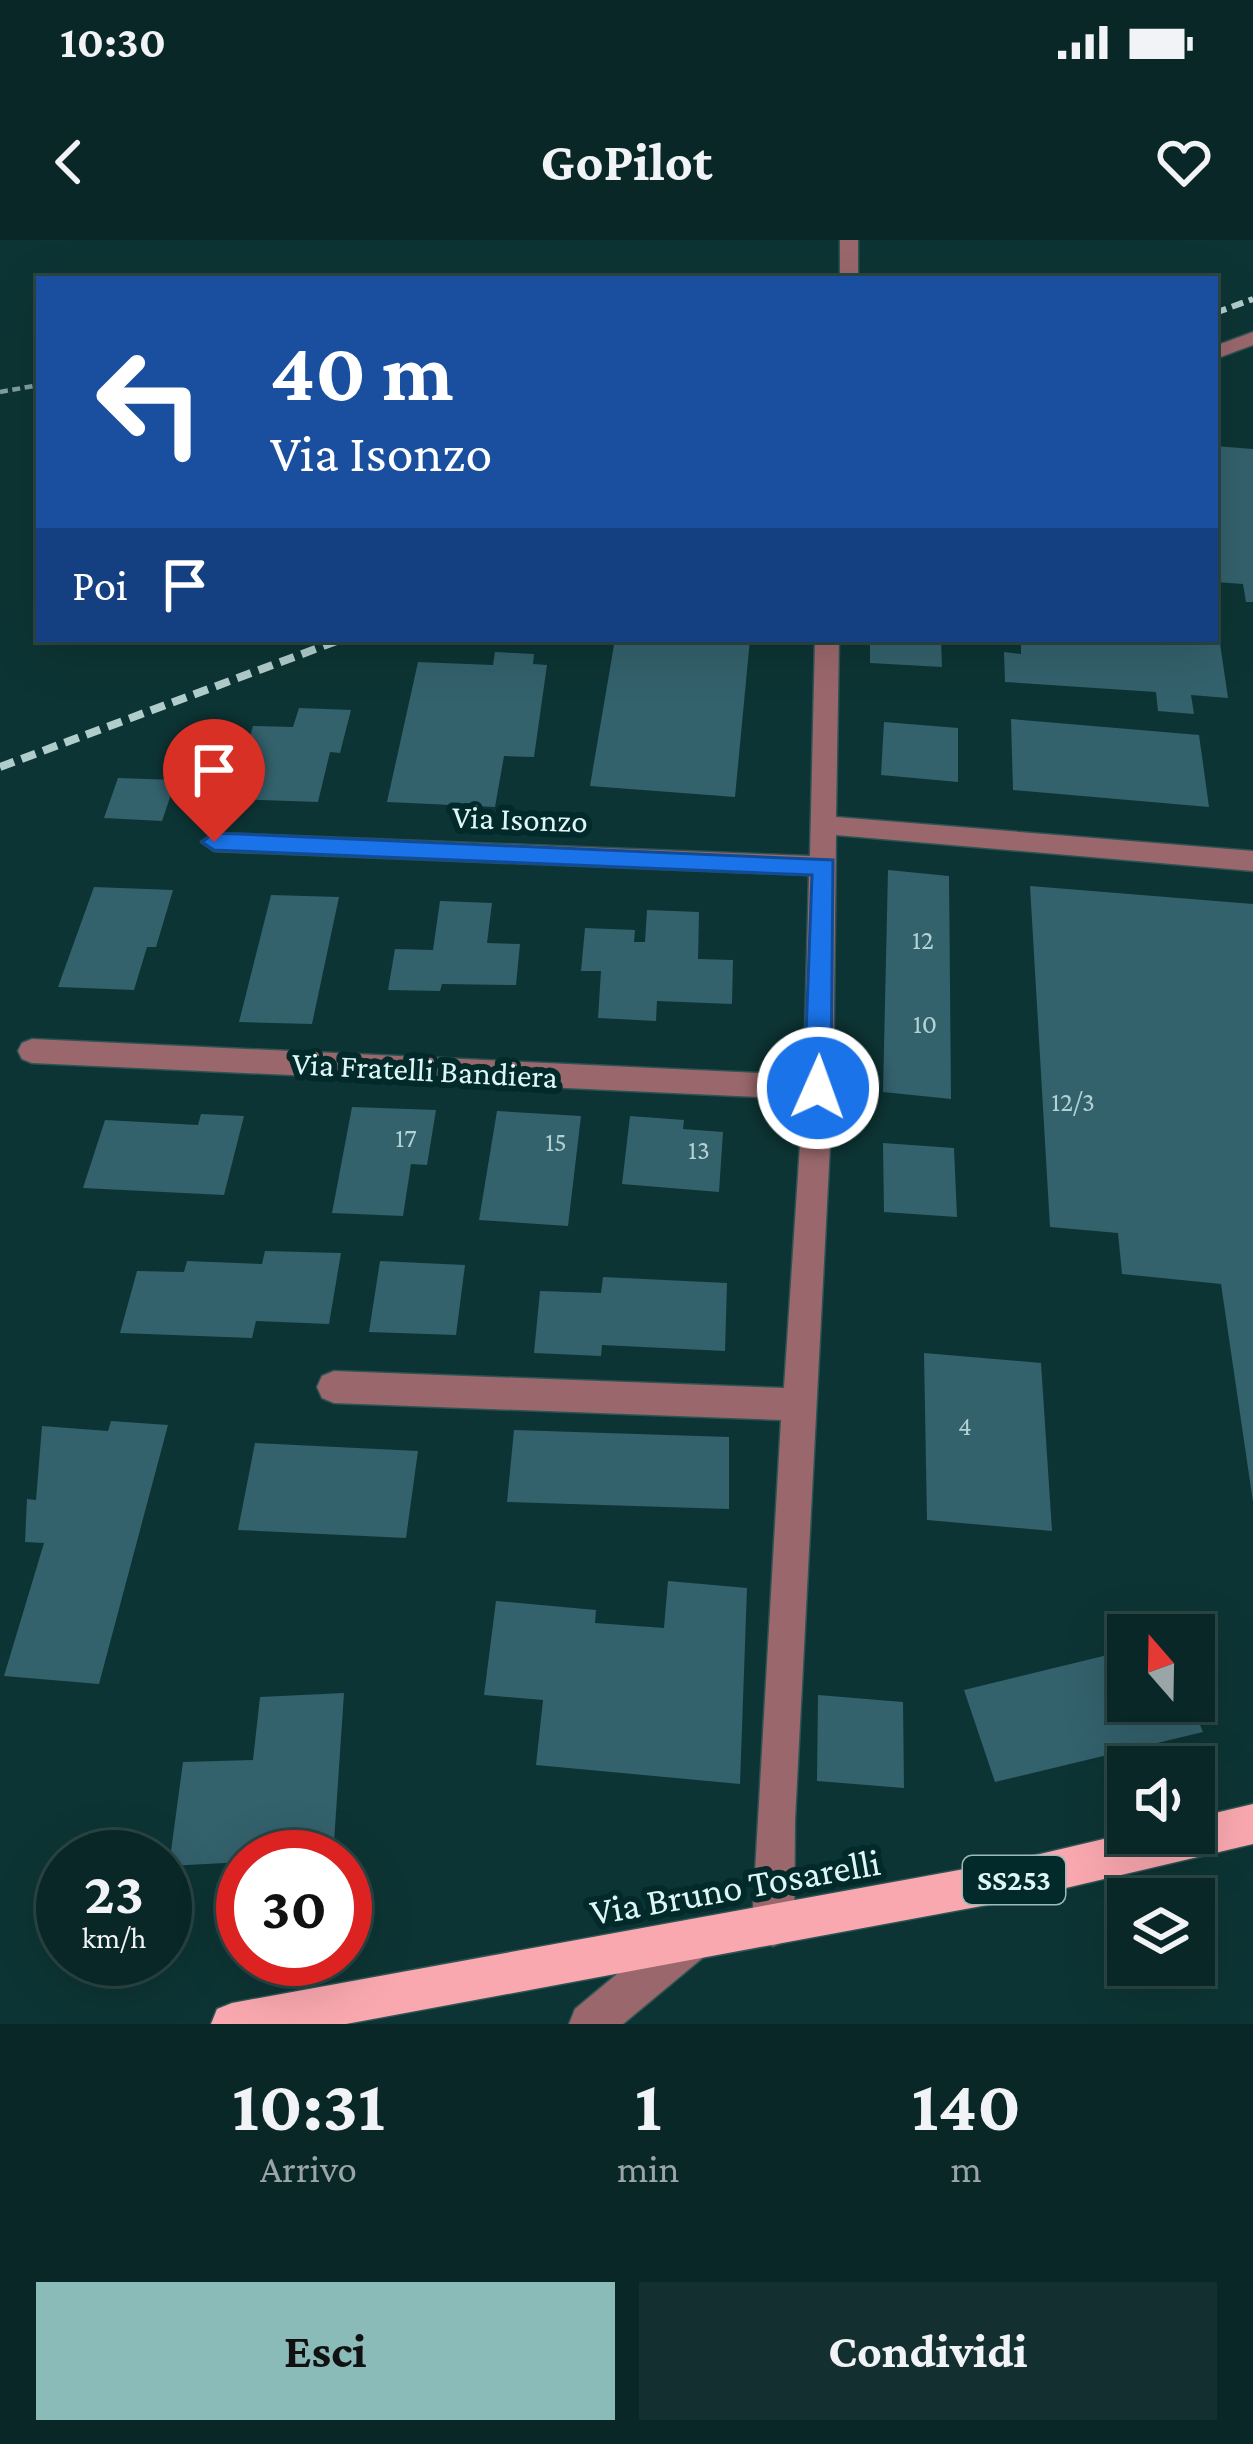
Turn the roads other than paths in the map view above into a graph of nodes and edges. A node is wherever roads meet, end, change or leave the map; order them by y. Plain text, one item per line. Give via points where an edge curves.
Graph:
1 (849, 240) edge
2 (849, 276) edge
3 (1253, 338) edge
4 (1218, 352) edge
5 (827, 642) edge
6 (826, 825) junction
7 (214, 842) dead end
8 (1253, 861) edge
9 (824, 866) junction
10 (32, 1051) dead end
11 (818, 1088) junction
12 (334, 1387) dead end
13 (798, 1405) junction
14 (1253, 1824) edge
15 (773, 1924) junction
16 (691, 1940) junction
17 (363, 2016) edge
18 (232, 2024) edge
19 (590, 2024) edge

1 - 2 street
3 - 4 street
5 - 6 street
6 - 8 street
6 - 9 street
7 - 9 street, Via Isonzo
9 - 11 street
10 - 11 street, Via Fratelli Bandiera
11 - 13 street
12 - 13 street
13 - 15 street
14 - 15 main road, Via Bruno Tosarelli / SS253 via 1019,1879
15 - 16 main road, Via Bruno Tosarelli / SS253
16 - 17 main road, Via Bruno Tosarelli / SS253
16 - 19 street
17 - 18 main road, Via Bruno Tosarelli / SS253

